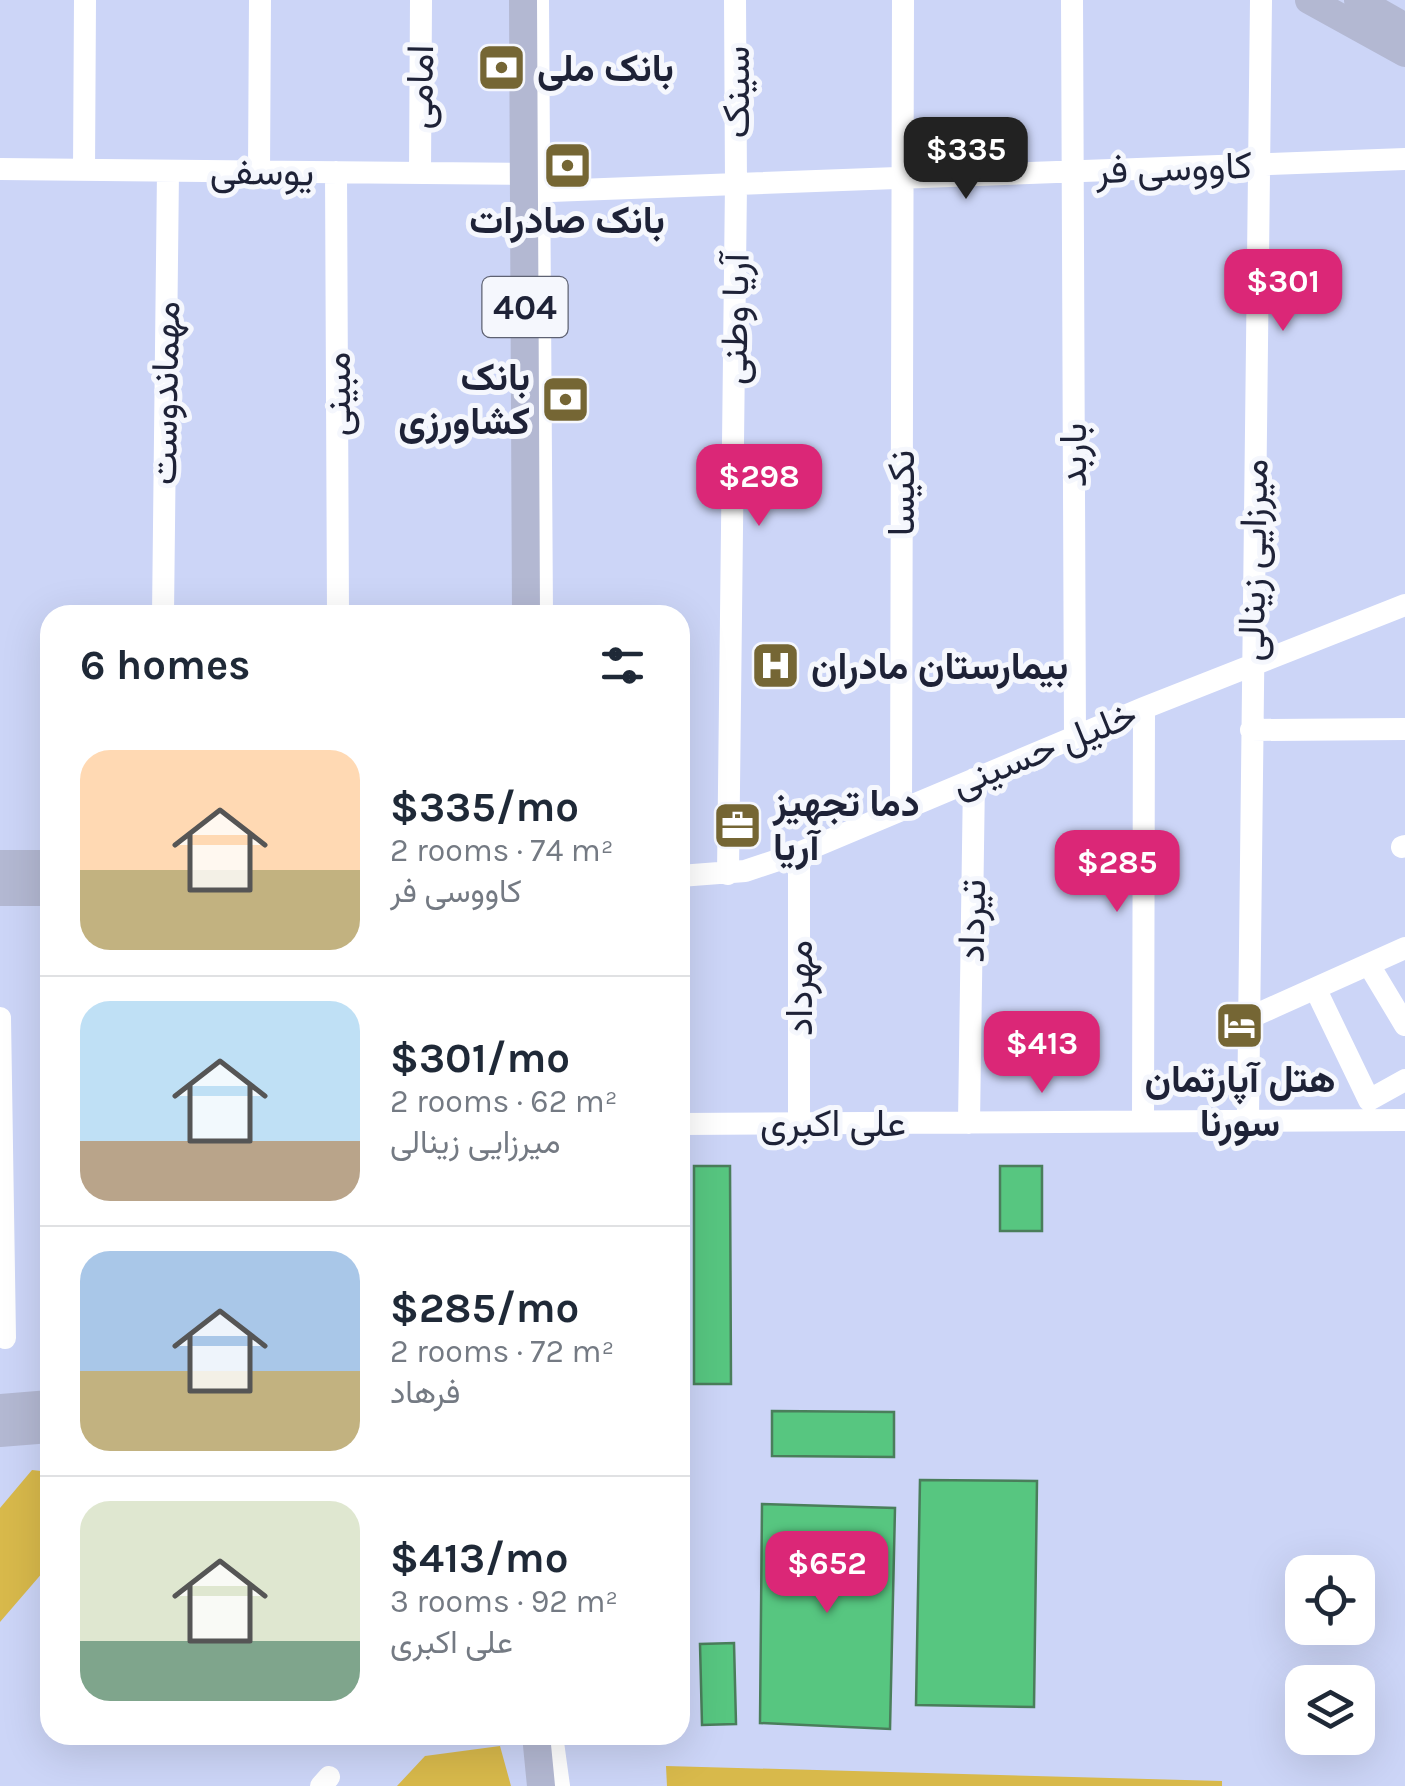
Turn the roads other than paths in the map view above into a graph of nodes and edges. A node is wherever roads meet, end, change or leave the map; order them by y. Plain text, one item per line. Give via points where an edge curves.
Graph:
1 (85, 0) edge
2 (260, 0) edge
3 (421, 0) edge
4 (524, 0) edge
5 (538, 0) edge
6 (735, 0) edge
7 (903, 0) edge
8 (1072, 0) edge
9 (1260, 0) edge
10 (1310, 0) edge
11 (1358, 0) edge
12 (1405, 27) edge
13 (1405, 53) edge
14 (1405, 159) edge
15 (1258, 165) junction
16 (0, 169) edge
17 (84, 170) junction
18 (168, 171) junction
19 (259, 172) junction
20 (336, 172) junction
21 (1071, 172) junction
22 (420, 173) junction
23 (902, 178) junction
24 (736, 184) junction
25 (529, 186) junction
26 (163, 605) edge
27 (338, 605) edge
28 (526, 605) edge
29 (542, 605) edge
30 (1405, 605) edge
31 (1252, 668) junction
32 (1144, 708) junction
33 (1405, 728) edge
34 (1252, 730) junction
35 (1075, 738) junction
36 (974, 779) junction
37 (900, 808) junction
38 (799, 853) junction
39 (0, 864) edge
40 (40, 864) edge
41 (728, 874) junction
42 (690, 876) edge
43 (0, 892) edge
44 (40, 892) edge
45 (1405, 948) edge
46 (1369, 966) junction
47 (1316, 990) junction
48 (0, 1018) edge
49 (1249, 1018) junction
50 (1405, 1025) edge
51 (1405, 1080) edge
52 (1248, 1120) junction
53 (1405, 1120) edge
54 (969, 1122) junction
55 (1143, 1122) junction
56 (690, 1124) edge
57 (799, 1124) junction
58 (5, 1338) dead end
59 (40, 1405) edge
60 (0, 1408) edge
61 (40, 1430) edge
62 (0, 1432) edge
63 (537, 1745) edge
64 (553, 1745) edge
65 (541, 1786) edge
66 (559, 1786) edge

1 - 17 street
2 - 19 street
3 - 22 street, امامی
4 - 25 main road, 404
5 - 25 street
6 - 24 street, سینک
7 - 23 street, نکیسا
8 - 21 street, باربد
9 - 15 street, میرزایی زینالی
10 - 13 main road
11 - 12 main road
14 - 15 street, کاووسی فر
15 - 21 street, کاووسی فر
15 - 31 street, میرزایی زینالی
16 - 17 street, یوسفی
17 - 18 street, یوسفی
18 - 19 street, یوسفی
18 - 26 street, مهماندوست
19 - 20 street, یوسفی
20 - 22 street, یوسفی
20 - 27 street, مبینی
21 - 23 street, کاووسی فر
21 - 35 street, باربد
22 - 25 street, یوسفی
23 - 24 street, کاووسی فر
23 - 37 street, نکیسا
24 - 25 street, کاووسی فر
24 - 41 street, آریا وطنی
25 - 28 main road, 404
25 - 29 street
30 - 31 street, خلیل حسینی
31 - 32 street, خلیل حسینی
31 - 34 street, میرزایی زینالی
32 - 35 street, خلیل حسینی
32 - 55 street
33 - 34 street
34 - 49 street, میرزایی زینالی
35 - 36 street, خلیل حسینی
36 - 37 street, خلیل حسینی
36 - 54 street, تیرداد
37 - 38 street, خلیل حسینی
38 - 41 street, خلیل حسینی
38 - 57 street, مهرداد
39 - 40 main road
41 - 42 street, خلیل حسینی
43 - 44 main road
45 - 46 street
46 - 47 street
46 - 50 street
47 - 49 street
47 - 51 street via 1369,1100
48 - 58 street
49 - 52 street, میرزایی زینالی
52 - 53 street, علی‌ اکبری
52 - 55 street, علی‌ اکبری
54 - 55 street, علی‌ اکبری
54 - 57 street, علی‌ اکبری
56 - 57 street, علی‌ اکبری
59 - 60 main road
61 - 62 main road
63 - 65 main road
64 - 66 street

